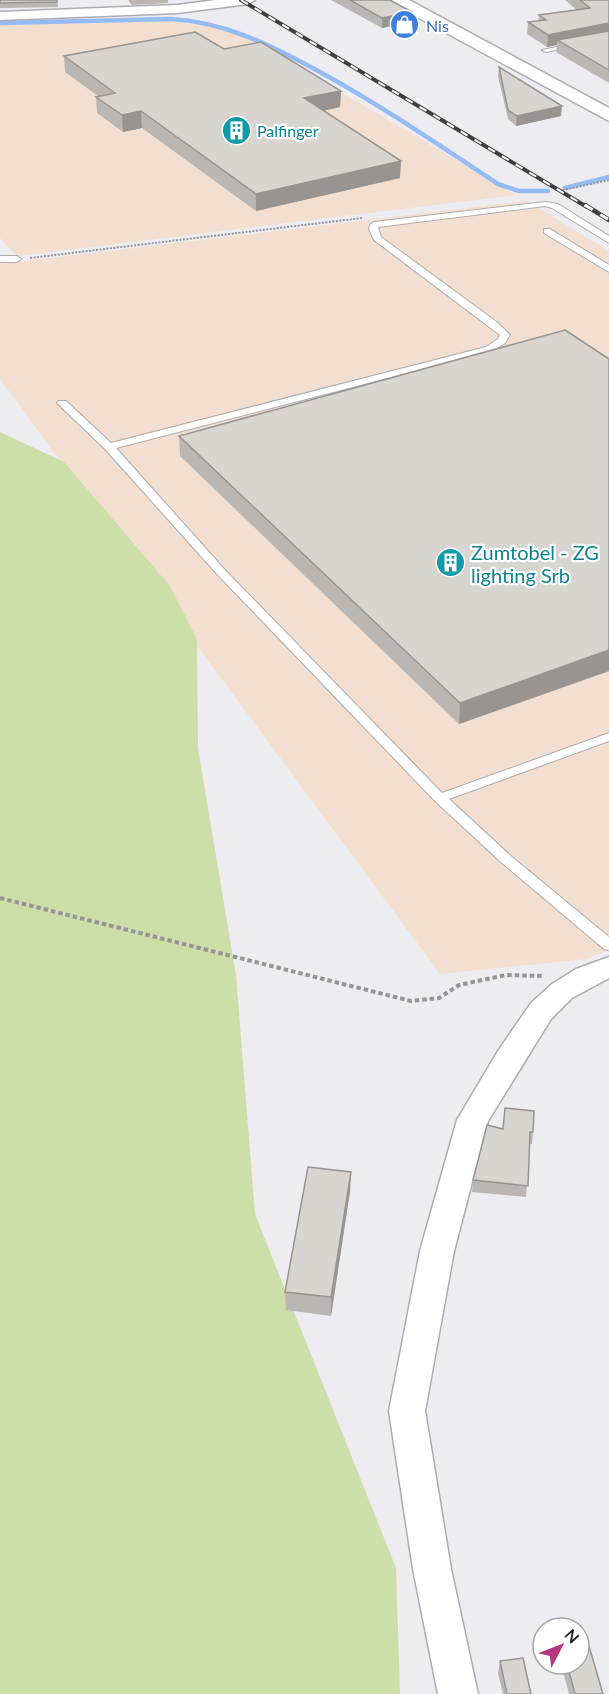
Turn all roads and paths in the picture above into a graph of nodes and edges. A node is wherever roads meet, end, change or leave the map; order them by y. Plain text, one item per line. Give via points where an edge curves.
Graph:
1 (7, 0) edge
2 (60, 0) edge
3 (248, 0) edge
4 (397, 0) edge
5 (419, 0) edge
6 (126, 6) edge
7 (68, 14) junction
8 (4, 16) edge
9 (609, 38) edge
10 (546, 50) edge
11 (609, 103) edge
12 (609, 115) edge
13 (609, 180) edge
14 (549, 192) dead end
15 (368, 217) dead end
16 (547, 231) dead end
17 (609, 240) edge
18 (609, 257) edge
19 (0, 259) edge
20 (17, 259) joint
21 (595, 260) junction
22 (609, 269) edge
23 (62, 403) dead end
24 (110, 447) junction
25 (609, 737) edge
26 (440, 798) junction
27 (0, 898) edge
28 (609, 945) edge
29 (597, 972) edge
30 (458, 1694) edge

1 - 8 street
2 - 7 street
3 - 6 street via 196,7
4 - 12 main road
5 - 11 main road
6 - 7 street
7 - 8 street
9 - 10 lane
13 - 14 path
15 - 20 path
16 - 21 lane
17 - 24 lane via 555,206 535,204 374,225 377,238 505,335 502,341 489,349
18 - 21 lane
19 - 20 lane
21 - 22 lane
23 - 24 lane
24 - 26 lane via 221,572
25 - 26 lane
26 - 28 lane
27 - 29 path via 411,1001 439,998 459,985 506,975
29 - 30 street via 562,991 541,1011 473,1120 437,1251 407,1411 432,1569

